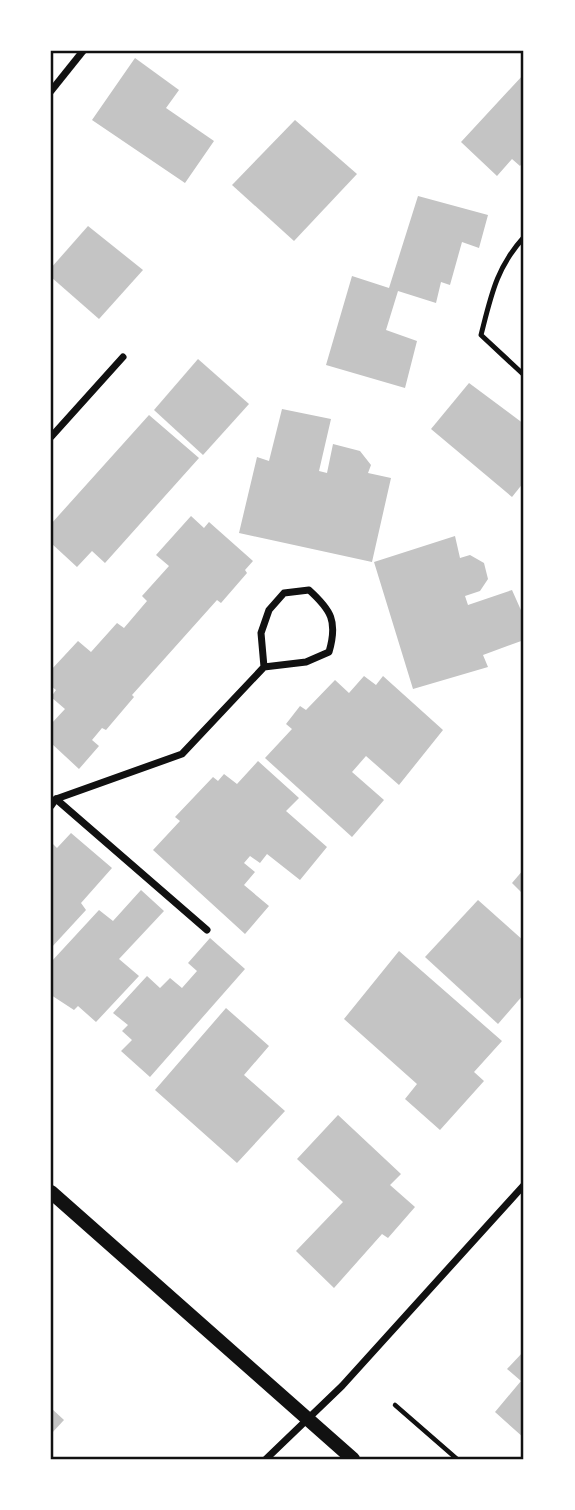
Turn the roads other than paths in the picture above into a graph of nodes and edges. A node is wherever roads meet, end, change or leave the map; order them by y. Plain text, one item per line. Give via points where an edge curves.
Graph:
1 (83, 51) edge
2 (51, 91) edge
3 (524, 237) edge
4 (123, 357) dead end
5 (524, 375) edge
6 (51, 437) edge
7 (264, 667) junction
8 (57, 799) junction
9 (51, 806) edge
10 (207, 930) dead end
11 (524, 1185) edge
12 (51, 1192) edge
13 (309, 1419) junction
14 (266, 1459) edge
15 (353, 1459) edge

1 - 2 street
3 - 5 lane via 494,282 481,335
4 - 6 street
7 - 7 street via 306,662 329,652 334,634 329,608 309,590 284,593 269,610 261,632
7 - 8 street via 182,754
8 - 9 street
8 - 10 street
11 - 13 street
12 - 13 main road
13 - 14 street
13 - 15 main road

